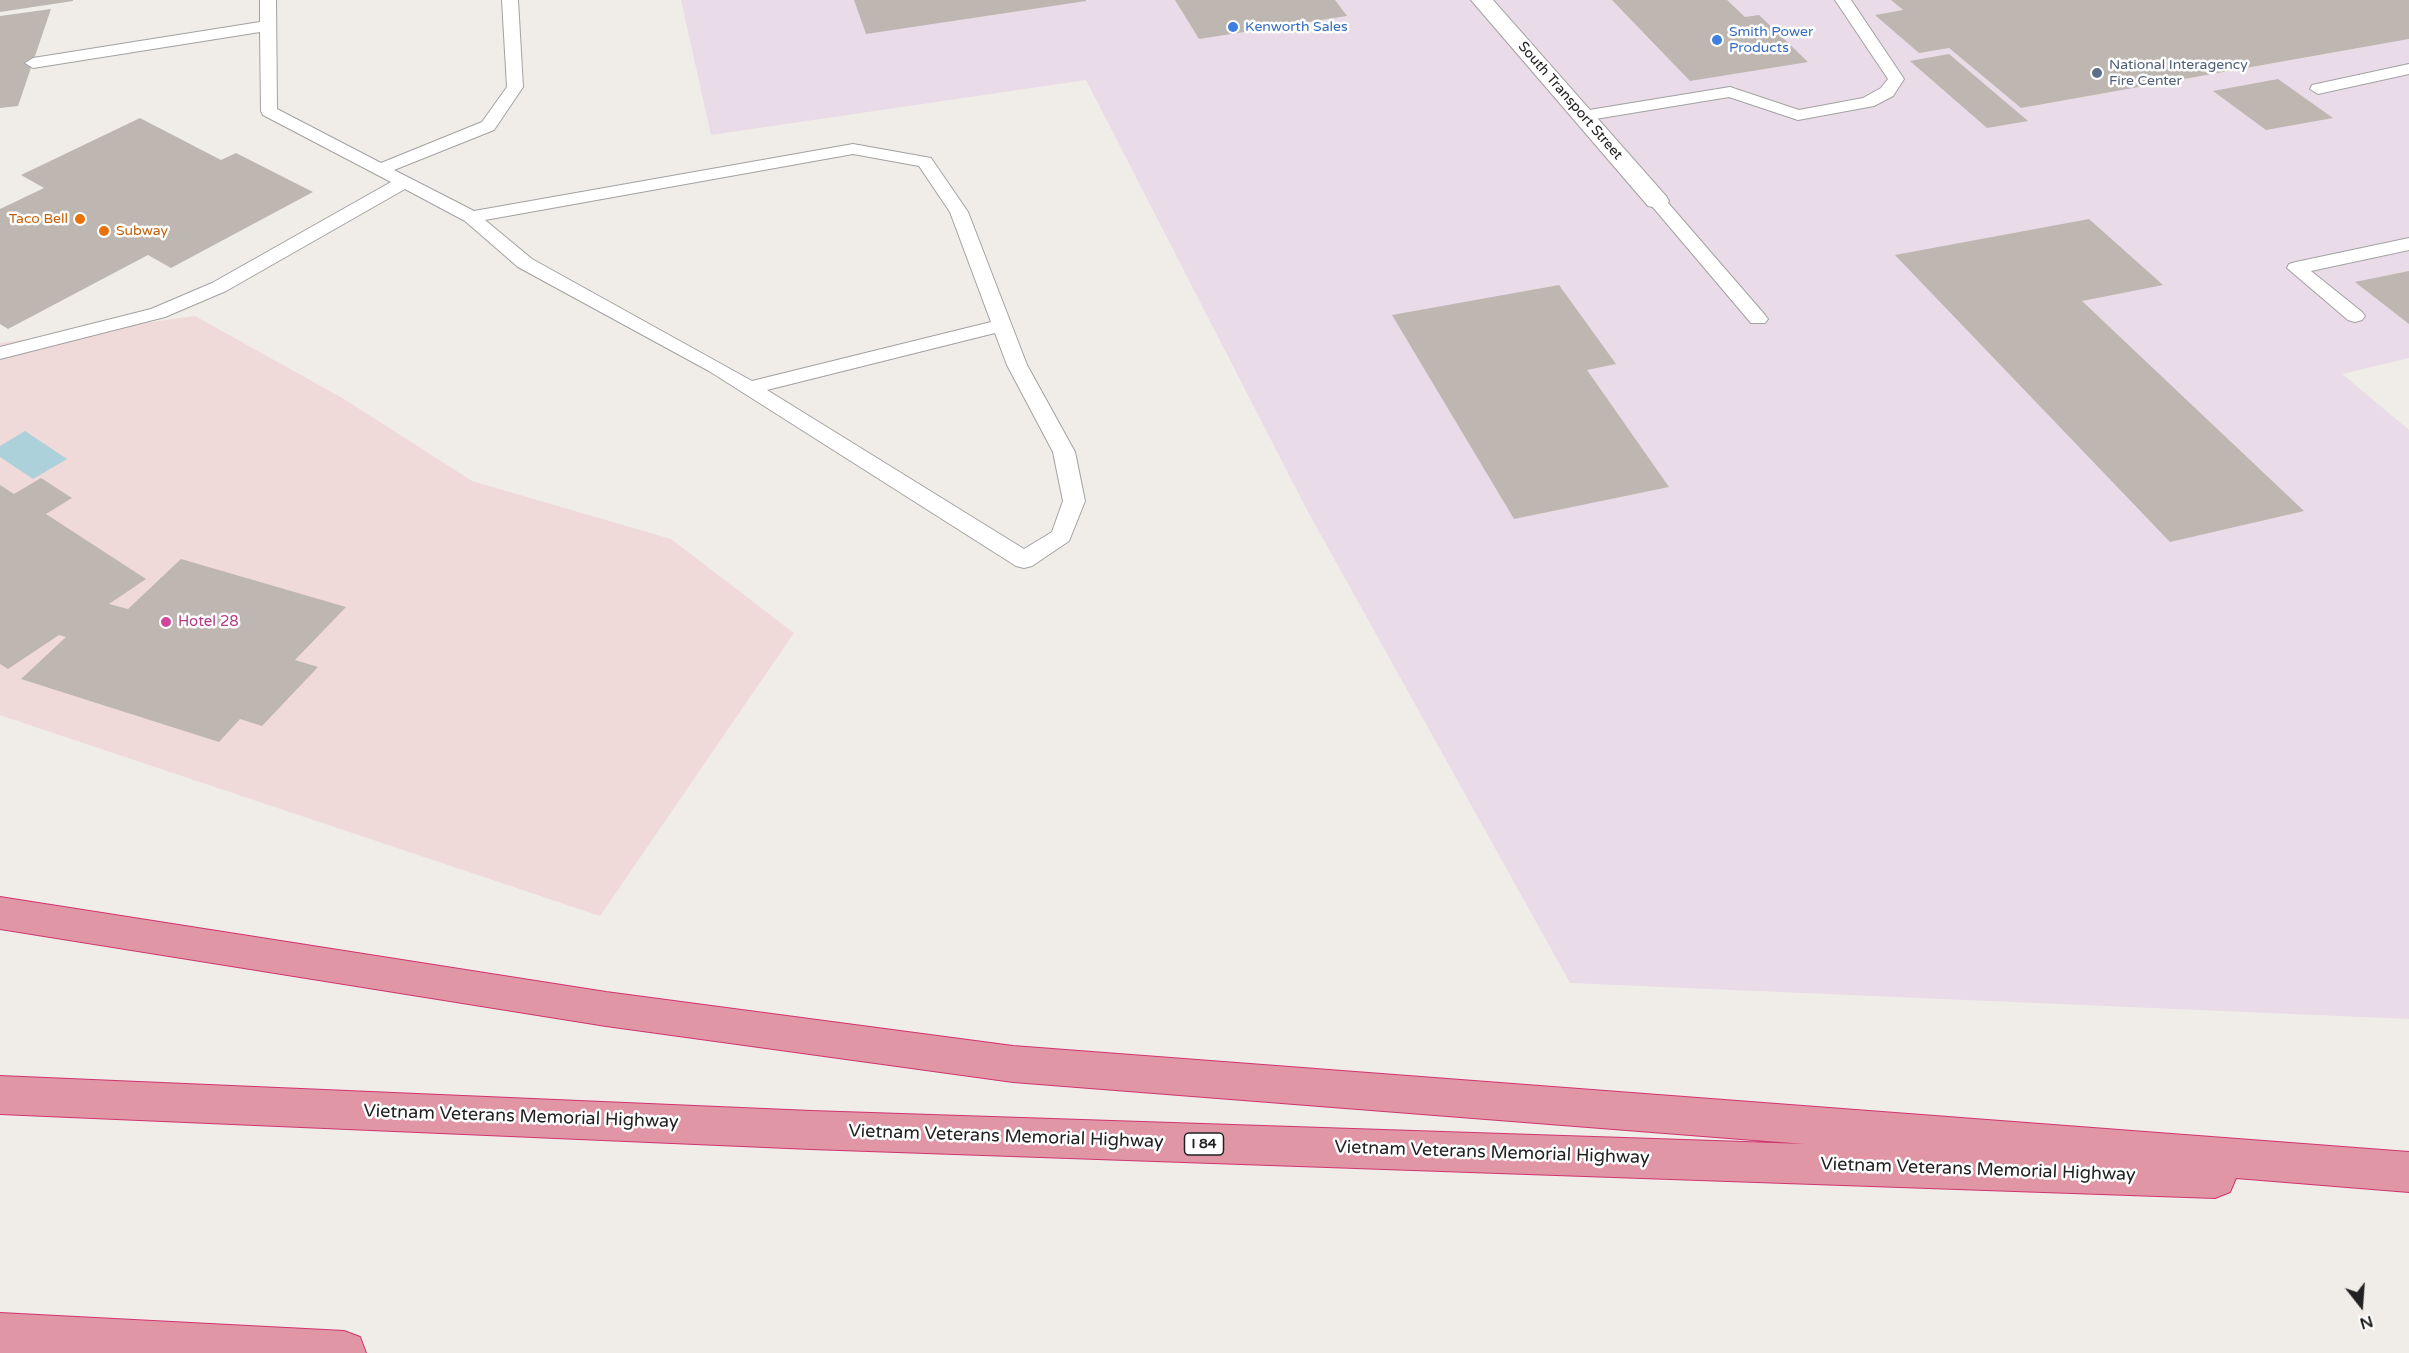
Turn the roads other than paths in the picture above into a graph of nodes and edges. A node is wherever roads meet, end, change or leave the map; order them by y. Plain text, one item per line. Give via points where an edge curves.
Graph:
1 (268, 0) edge
2 (510, 0) edge
3 (1482, 0) edge
4 (1843, 0) edge
5 (268, 26) junction
6 (33, 63) dead end
7 (2409, 69) edge
8 (2318, 89) dead end
9 (1583, 116) junction
10 (380, 169) junction
11 (405, 182) junction
12 (1657, 201) joint
13 (471, 217) junction
14 (2409, 244) edge
15 (2355, 316) dead end
16 (1758, 319) dead end
17 (1002, 325) junction
18 (0, 353) edge
19 (749, 388) junction
20 (0, 897) edge
21 (0, 914) edge
22 (128, 932) junction
23 (0, 1095) edge
24 (2409, 1172) edge
25 (2409, 1185) edge
26 (0, 1335) edge
27 (344, 1353) edge

1 - 5 lane
2 - 10 lane via 515,87 488,126
3 - 9 street, South Transport Street
4 - 9 lane via 1896,79 1887,92 1868,102 1798,116 1730,92
5 - 6 lane
5 - 10 lane via 269,111
7 - 8 lane
9 - 12 street, South Transport Street
10 - 11 lane
11 - 13 lane
11 - 18 lane via 219,287 158,313
12 - 16 lane
13 - 17 lane via 853,149 925,162 959,212
13 - 19 lane via 525,262
14 - 15 lane via 2296,268
17 - 19 lane
17 - 19 lane via 1017,365 1064,452 1074,501 1061,536 1024,560
20 - 22 highway
21 - 22 highway
22 - 24 highway via 606,1010 1013,1064
23 - 25 highway, Vietnam Veterans Memorial Highway / I 84 via 823,1131
26 - 27 highway

